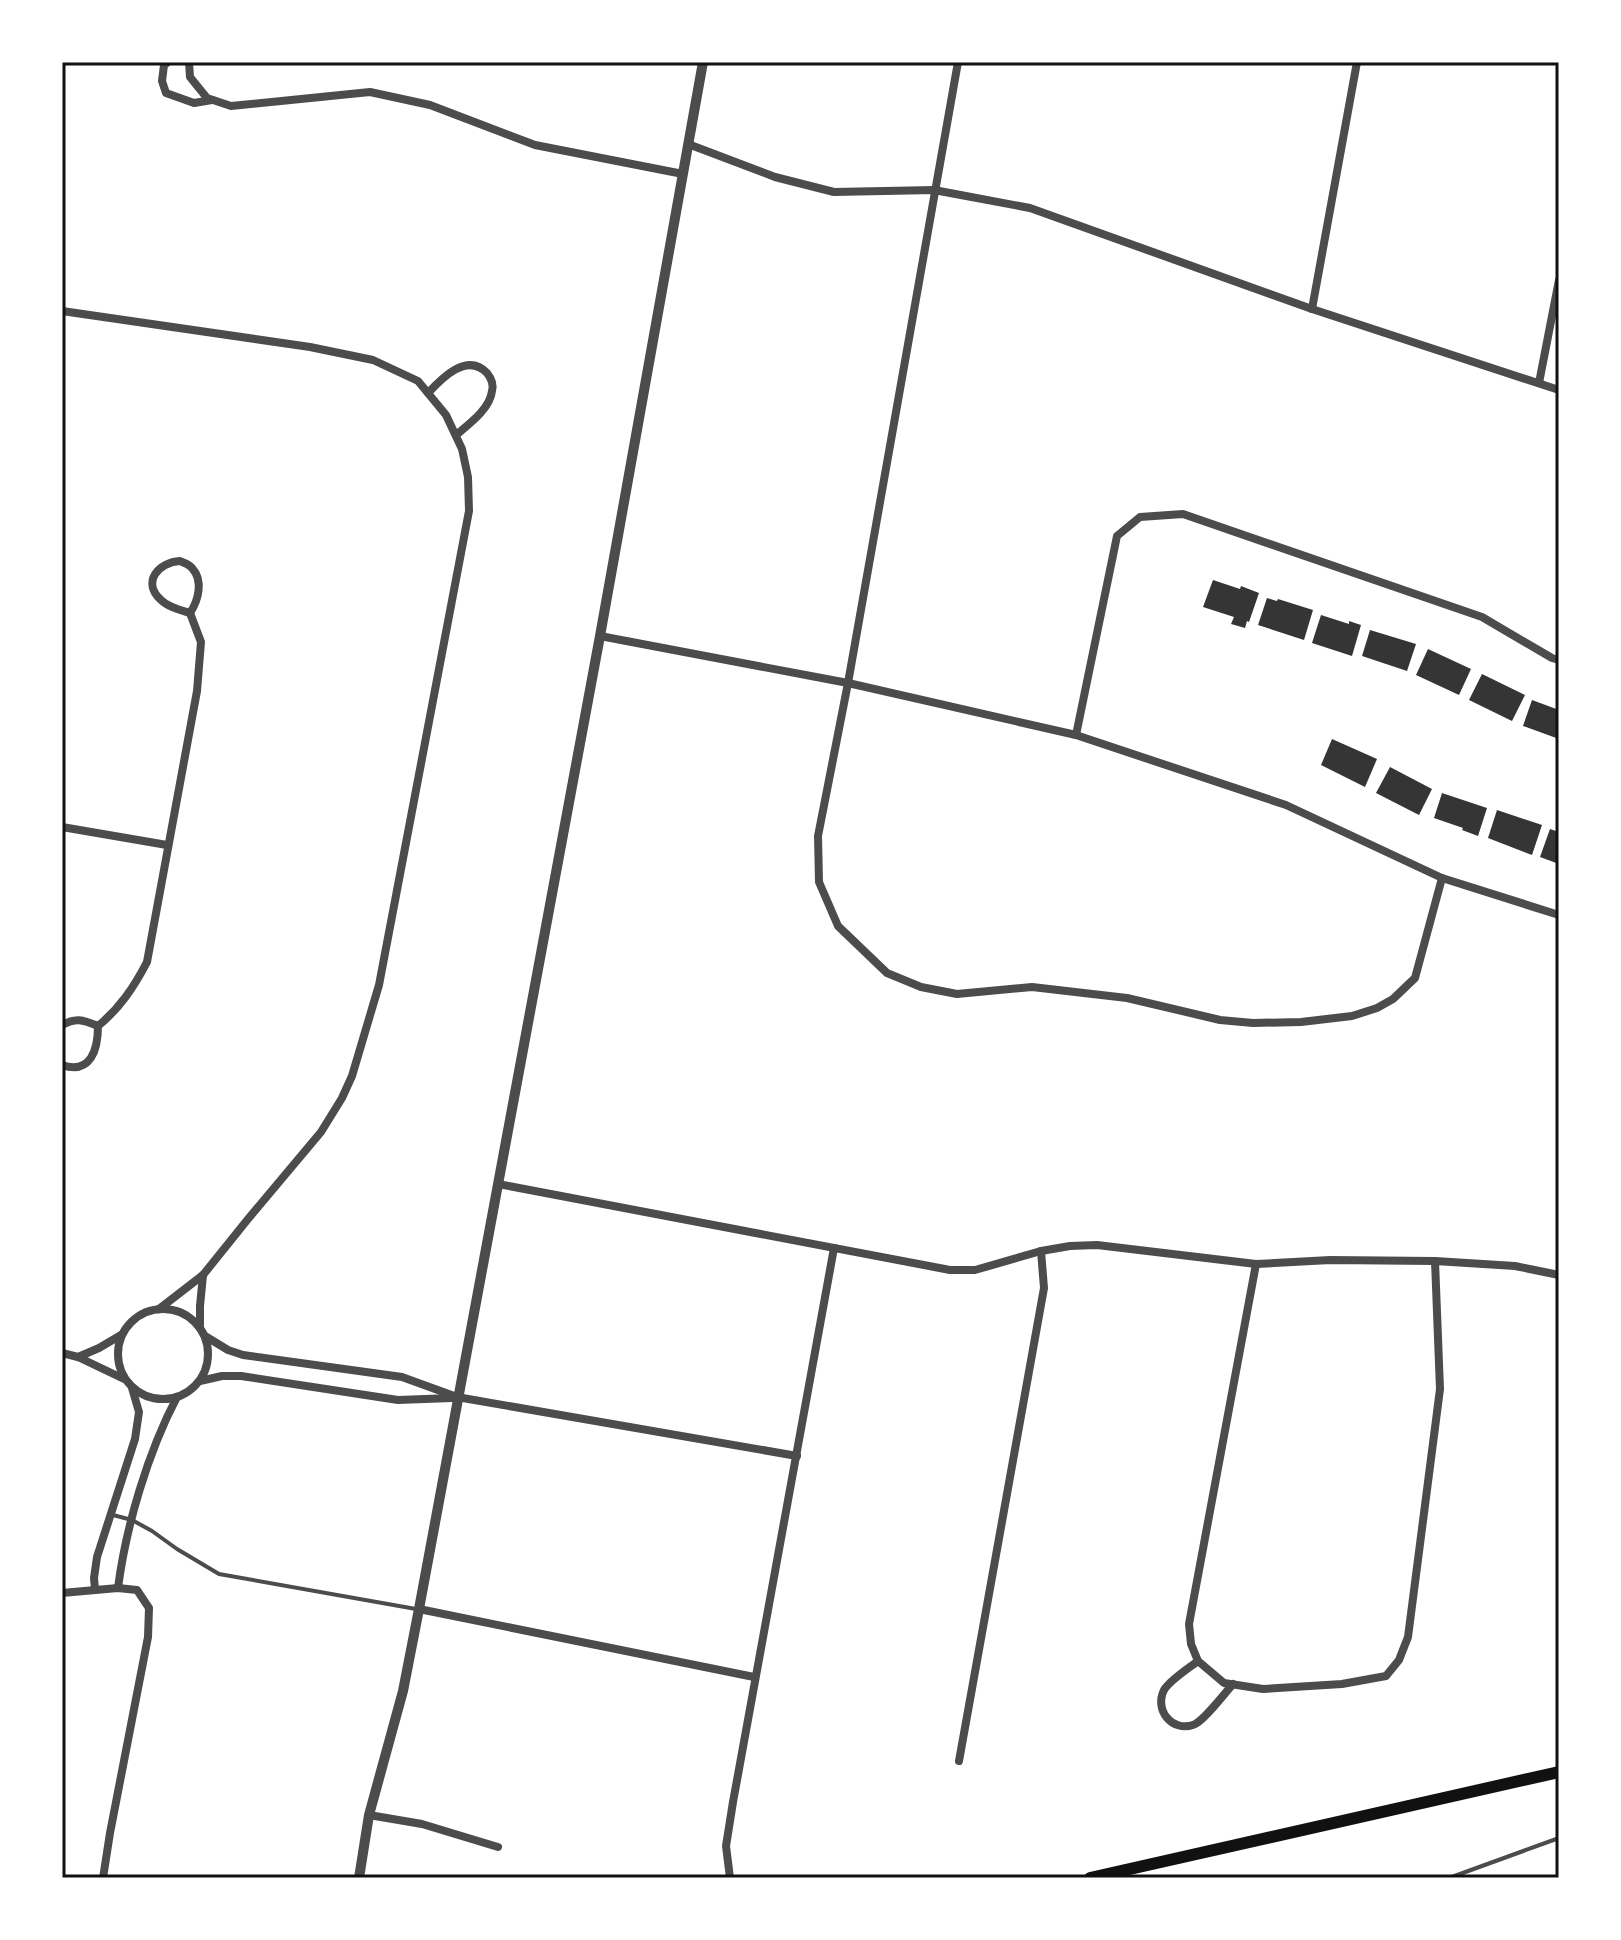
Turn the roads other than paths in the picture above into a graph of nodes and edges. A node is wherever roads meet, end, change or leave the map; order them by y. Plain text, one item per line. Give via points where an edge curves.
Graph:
1 (168, 62) edge
2 (189, 62) edge
3 (703, 62) edge
4 (958, 62) edge
5 (1357, 62) edge
6 (212, 100) junction
7 (688, 144) junction
8 (683, 174) junction
9 (934, 190) junction
10 (1559, 280) edge
11 (1312, 309) junction
12 (62, 311) edge
13 (1539, 383) junction
14 (1559, 390) edge
15 (428, 393) junction
16 (456, 435) junction
17 (190, 613) junction
18 (600, 636) junction
19 (1559, 660) edge
20 (848, 683) junction
21 (1076, 735) junction
22 (62, 827) edge
23 (167, 845) junction
24 (1442, 878) junction
25 (1559, 915) edge
26 (62, 1025) edge
27 (98, 1026) junction
28 (62, 1065) edge
29 (498, 1184) junction
30 (834, 1248) junction
31 (1041, 1251) junction
32 (1435, 1261) junction
33 (1256, 1264) junction
34 (203, 1275) junction
35 (1559, 1275) edge
36 (159, 1309) junction
37 (202, 1332) junction
38 (122, 1335) junction
39 (62, 1353) edge
40 (78, 1357) junction
41 (200, 1381) junction
42 (129, 1384) junction
43 (177, 1397) junction
44 (457, 1397) junction
45 (797, 1456) junction
46 (111, 1514) junction
47 (132, 1520) junction
48 (118, 1588) junction
49 (95, 1589) junction
50 (62, 1593) edge
51 (419, 1609) junction
52 (1198, 1661) junction
53 (754, 1677) junction
54 (1229, 1684) junction
55 (959, 1761) dead end
56 (1559, 1772) edge
57 (369, 1815) junction
58 (1559, 1838) edge
59 (498, 1847) dead end
60 (103, 1878) edge
61 (359, 1878) edge
62 (730, 1878) edge
63 (1090, 1878) edge
64 (1449, 1878) edge

1 - 6 street via 162,81 166,93 194,103
2 - 6 street via 190,77
3 - 7 street
4 - 9 street
5 - 11 street
6 - 8 street via 231,106 370,92 430,105 535,145
7 - 8 street
7 - 9 street via 775,177 834,192
8 - 18 street
9 - 11 street via 1030,208
9 - 20 street
10 - 13 street
11 - 13 street
12 - 15 street via 373,360 418,381
13 - 14 street
15 - 16 street
15 - 16 street via 448,372 467,365 481,368 491,378 493,391 485,406
16 - 34 street via 468,477 469,511 379,985 352,1076 321,1132
17 - 17 street via 197,602 197,578 180,561 169,562 154,574 154,593 163,603
17 - 23 street via 201,642 197,691
18 - 20 street
18 - 29 street
19 - 21 street via 1482,617 1183,514 1140,517 1117,536
20 - 21 street
20 - 24 street via 818,836 819,882 838,926 887,973 921,987 957,994 1032,987 1127,998 1253,1023 1352,1016 1393,999 1415,978
21 - 24 street via 1286,805
22 - 23 street
23 - 27 street via 147,962 132,990
24 - 25 street
26 - 27 street via 83,1020
27 - 28 street via 98,1042 84,1066
29 - 30 street
29 - 44 street
30 - 31 street via 950,1270 975,1270
30 - 45 street
31 - 33 street via 1097,1245
31 - 55 street via 1044,1288
32 - 33 street
32 - 35 street via 1515,1266
32 - 54 street via 1440,1389 1408,1637 1399,1660 1386,1676 1342,1684 1263,1689
33 - 52 street via 1189,1624
34 - 36 street
34 - 37 street
36 - 37 street via 178,1311
36 - 38 street via 141,1314
37 - 41 street via 209,1354
37 - 44 street via 243,1355 402,1377
38 - 40 street
38 - 42 street via 118,1363
39 - 40 street
40 - 42 street
41 - 43 street
41 - 44 street via 241,1376 398,1400
42 - 43 street via 158,1399
42 - 46 street via 138,1423
43 - 47 street
44 - 45 street
44 - 51 street
45 - 53 street
46 - 47 lane
46 - 49 street via 95,1566
47 - 48 street
47 - 51 lane via 219,1574
48 - 49 street
48 - 60 street via 137,1590 149,1608 148,1637
49 - 50 street
51 - 53 street
51 - 57 street
52 - 54 street
52 - 54 street via 1165,1690 1162,1702 1169,1721 1195,1725
53 - 62 street via 726,1846
56 - 63 main road
57 - 59 street via 422,1824
57 - 61 street
58 - 64 lane

